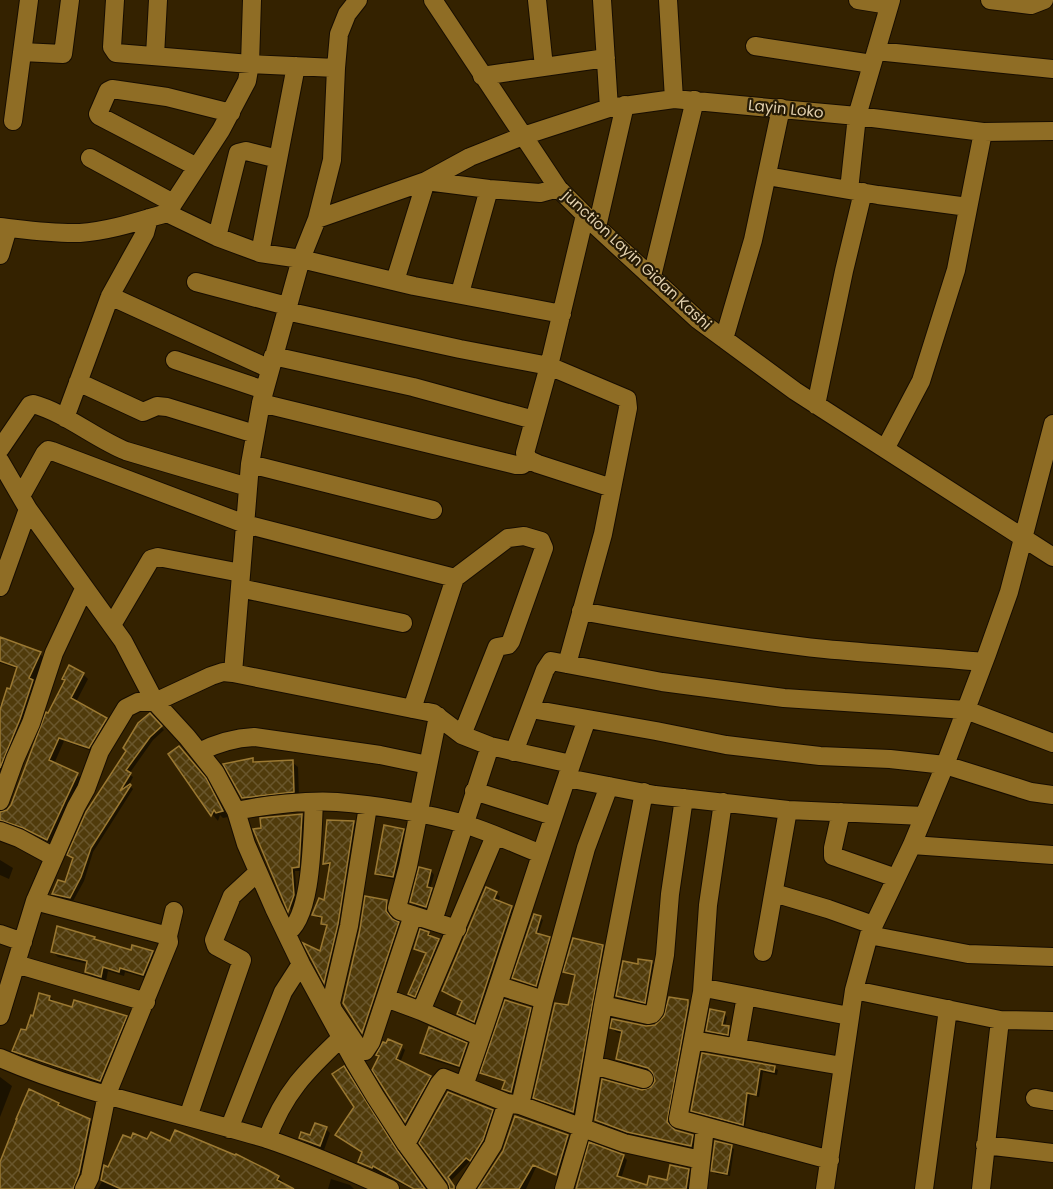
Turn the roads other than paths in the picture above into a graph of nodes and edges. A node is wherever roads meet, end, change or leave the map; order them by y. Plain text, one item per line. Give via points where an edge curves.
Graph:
1 (29, 0) edge
2 (70, 0) edge
3 (115, 0) edge
4 (158, 0) edge
5 (252, 0) edge
6 (358, 0) edge
7 (433, 0) edge
8 (537, 0) edge
9 (602, 0) edge
10 (668, 0) edge
11 (858, 0) edge
12 (990, 0) edge
13 (1044, 0) edge
14 (890, 2) edge
15 (755, 46) dead end
16 (22, 52) junction
17 (155, 56) junction
18 (874, 57) junction
19 (606, 58) junction
20 (250, 64) junction
21 (296, 66) junction
22 (544, 67) junction
23 (336, 68) junction
24 (1053, 69) edge
25 (482, 76) junction
26 (674, 99) junction
27 (694, 100) junction
28 (617, 107) junction
29 (780, 108) junction
30 (231, 113) junction
31 (857, 116) junction
32 (13, 120) dead end
33 (1053, 131) edge
34 (983, 132) junction
35 (523, 136) junction
36 (90, 158) dead end
37 (278, 159) junction
38 (197, 167) junction
39 (767, 176) junction
40 (426, 181) junction
41 (558, 188) junction
42 (489, 189) junction
43 (856, 191) junction
44 (968, 207) junction
45 (170, 208) junction
46 (149, 218) junction
47 (317, 219) junction
48 (591, 221) junction
49 (4, 227) edge
50 (217, 237) junction
51 (260, 253) junction
52 (0, 255) edge
53 (301, 259) junction
54 (652, 276) junction
55 (395, 281) junction
56 (196, 282) dead end
57 (460, 293) junction
58 (110, 296) junction
59 (287, 308) junction
60 (562, 314) junction
61 (724, 339) junction
62 (175, 360) dead end
63 (272, 362) junction
64 (549, 366) junction
65 (78, 382) junction
66 (263, 396) junction
67 (816, 405) junction
68 (65, 418) junction
69 (534, 420) junction
70 (1053, 424) edge
71 (255, 434) junction
72 (0, 449) edge
73 (885, 449) junction
74 (529, 460) junction
75 (0, 461) edge
76 (250, 464) junction
77 (248, 487) junction
78 (612, 488) junction
79 (25, 503) junction
80 (433, 510) dead end
81 (245, 524) junction
82 (1023, 537) junction
83 (1053, 557) edge
84 (454, 578) junction
85 (240, 581) junction
86 (0, 587) edge
87 (84, 589) junction
88 (581, 611) junction
89 (403, 623) dead end
90 (112, 626) junction
91 (983, 662) junction
92 (567, 664) junction
93 (232, 673) junction
94 (155, 702) junction
95 (412, 709) junction
96 (531, 709) junction
97 (966, 710) junction
98 (438, 716) junction
99 (587, 719) junction
100 (462, 735) junction
101 (1053, 743) edge
102 (490, 746) junction
103 (199, 752) junction
104 (514, 752) junction
105 (8, 756) edge
106 (428, 765) junction
107 (945, 765) junction
108 (569, 771) junction
109 (609, 786) junction
110 (474, 791) junction
111 (644, 792) junction
112 (1053, 795) edge
113 (684, 798) junction
114 (0, 801) edge
115 (723, 802) junction
116 (314, 803) junction
117 (368, 807) junction
118 (788, 810) junction
119 (236, 811) junction
120 (841, 812) junction
121 (418, 814) junction
122 (553, 816) junction
123 (924, 816) junction
124 (463, 824) junction
125 (0, 831) edge
126 (495, 836) junction
127 (912, 845) junction
128 (541, 854) junction
129 (1053, 855) edge
130 (54, 857) junction
131 (258, 872) junction
132 (896, 878) junction
133 (774, 893) junction
134 (35, 901) junction
135 (174, 911) dead end
136 (413, 915) junction
137 (433, 921) junction
138 (457, 929) junction
139 (871, 930) junction
140 (286, 933) junction
141 (0, 934) edge
142 (168, 936) junction
143 (22, 942) junction
144 (763, 952) dead end
145 (1053, 957) edge
146 (16, 964) junction
147 (301, 964) junction
148 (499, 986) junction
149 (854, 990) junction
150 (702, 992) junction
151 (746, 996) junction
152 (386, 998) junction
153 (544, 1000) junction
154 (146, 1002) junction
155 (603, 1005) junction
156 (948, 1009) junction
157 (421, 1011) junction
158 (0, 1016) edge
159 (849, 1016) junction
160 (1000, 1020) junction
161 (1053, 1021) edge
162 (481, 1037) junction
163 (341, 1038) junction
164 (693, 1040) junction
165 (737, 1047) junction
166 (0, 1058) edge
167 (594, 1065) junction
168 (842, 1066) junction
169 (644, 1079) dead end
170 (464, 1086) junction
171 (107, 1094) junction
172 (1035, 1098) dead end
173 (1053, 1101) edge
174 (514, 1104) junction
175 (188, 1117) junction
176 (705, 1127) junction
177 (582, 1128) junction
178 (229, 1129) junction
179 (267, 1139) junction
180 (406, 1144) junction
181 (985, 1144) junction
182 (1053, 1153) edge
183 (701, 1160) junction
184 (830, 1160) junction
185 (361, 1183) edge
186 (84, 1189) edge
187 (390, 1189) edge
188 (439, 1189) edge
189 (465, 1189) edge
190 (564, 1189) edge
191 (698, 1189) edge
192 (825, 1189) edge
193 (924, 1189) edge
194 (981, 1189) edge

1 - 16 street
2 - 16 street via 63,54
3 - 17 street via 113,51
4 - 17 street
5 - 20 street
6 - 23 street via 339,34
7 - 25 street, junction Layin Gidan Kashi
8 - 22 street
9 - 19 street
10 - 26 street
11 - 14 street
12 - 13 street via 1031,5
14 - 18 street
15 - 18 street
16 - 32 street
17 - 20 street
18 - 24 street
18 - 31 street
19 - 22 street
19 - 28 street
20 - 21 street
20 - 30 street via 247,81
21 - 23 street
21 - 37 street
22 - 25 street
23 - 47 street via 332,160
25 - 35 street, junction Layin Gidan Kashi
26 - 27 street, Layin Loko
26 - 28 street, Layin Loko
27 - 29 street, Layin Loko
27 - 54 street
28 - 35 street, Layin Loko
28 - 48 street
29 - 31 street, Layin Loko
29 - 39 street
30 - 38 street
30 - 38 street via 167,97 108,91 99,116
31 - 34 street, Layin Loko
31 - 43 street
33 - 34 street, Layin Loko
34 - 44 street
35 - 40 street, Layin Loko via 470,157
35 - 41 street, junction Layin Gidan Kashi
36 - 45 street
37 - 50 street via 246,151 238,153
37 - 51 street
38 - 45 street
39 - 43 street
39 - 61 street
40 - 42 street
40 - 47 street, Layin Loko
40 - 55 street
41 - 42 street via 540,193
41 - 48 street, junction Layin Gidan Kashi
42 - 57 street
43 - 44 street
43 - 67 street
44 - 73 street via 956,270 921,381
45 - 46 street
45 - 50 street
46 - 49 street via 81,232
46 - 58 street via 145,233
47 - 53 street
48 - 54 street, junction Layin Gidan Kashi
48 - 60 street
49 - 52 street
50 - 51 street
51 - 53 street
53 - 55 street
53 - 59 street
54 - 61 street, junction Layin Gidan Kashi
55 - 57 street
56 - 59 street
57 - 60 street
58 - 63 street
58 - 65 street
59 - 63 street
59 - 64 street
60 - 64 street
61 - 67 street, junction Layin Gidan Kashi
62 - 66 street
63 - 66 street
63 - 69 street via 413,387
64 - 69 street
64 - 78 street via 627,399
65 - 68 street
65 - 71 street via 143,412 157,406 167,407
66 - 71 street
66 - 74 street via 516,465
67 - 73 street, junction Layin Gidan Kashi
68 - 72 street via 36,404 30,405
68 - 77 street via 126,451
69 - 74 street via 525,453
70 - 82 street
71 - 76 street
73 - 82 street, junction Layin Gidan Kashi
74 - 78 street
75 - 79 street
76 - 77 street
76 - 80 street
77 - 81 street
78 - 88 street
79 - 81 street via 48,450
79 - 86 street
79 - 87 street
81 - 84 street
81 - 85 street
82 - 83 street, junction Layin Gidan Kashi
82 - 91 street via 1009,592
84 - 95 street
84 - 100 street via 508,538 524,536 543,543 511,641 497,646
85 - 89 street
85 - 90 street via 158,556 151,560
85 - 93 street
87 - 90 street
87 - 105 street via 54,653 31,723
88 - 91 street via 768,642
88 - 92 street
90 - 94 street
91 - 97 street
92 - 96 street via 548,663
92 - 97 street via 662,682 784,698
93 - 94 street via 210,676
93 - 95 street
94 - 103 street
94 - 130 street via 138,702 126,708 100,751
95 - 98 street
96 - 99 street
96 - 104 street
97 - 101 street
97 - 107 street
98 - 100 street
98 - 106 street
99 - 107 street via 726,745
99 - 108 street
100 - 102 street
102 - 104 street
102 - 110 street
103 - 106 street via 220,742 254,737
103 - 119 street
104 - 108 street
105 - 114 street
106 - 121 street
107 - 112 street
107 - 123 street
108 - 109 street
108 - 122 street
109 - 111 street
109 - 153 street via 586,848
110 - 122 street
110 - 124 street
111 - 113 street
111 - 155 street
113 - 115 street
113 - 155 street via 655,1010 648,1015
115 - 118 street
115 - 150 street via 708,905
116 - 117 street
116 - 119 street
116 - 140 street via 309,881 296,925
117 - 121 street
117 - 152 street via 349,926 331,1003 360,1050 365,1051 370,1042
118 - 120 street
118 - 133 street
119 - 131 street
120 - 123 street
120 - 132 street via 834,856
121 - 124 street
121 - 136 street via 397,908
122 - 128 street
123 - 127 street
124 - 126 street
124 - 137 street
125 - 130 street
126 - 128 street
126 - 138 street
127 - 129 street
127 - 132 street
128 - 148 street
130 - 134 street
131 - 140 street
131 - 175 street via 232,896 214,940 216,946 242,960
132 - 139 street
133 - 139 street via 828,909
133 - 144 street
134 - 142 street
134 - 143 street
135 - 142 street
136 - 137 street
136 - 152 street
137 - 138 street
138 - 157 street
139 - 145 street via 968,954
139 - 149 street
140 - 147 street
141 - 143 street
142 - 154 street
143 - 146 street
146 - 154 street
146 - 158 street
147 - 163 street
147 - 178 street via 283,992
148 - 153 street
148 - 162 street
149 - 156 street
149 - 159 street
150 - 151 street via 708,988
150 - 164 street
151 - 159 street
151 - 165 street
152 - 157 street
153 - 174 street
154 - 171 street
155 - 167 street
156 - 160 street
156 - 193 street
157 - 162 street
159 - 168 street
160 - 161 street
160 - 181 street
162 - 170 street
163 - 179 street via 305,1072 288,1095
163 - 180 street
164 - 165 street
164 - 176 street via 678,1119
165 - 168 street
166 - 171 street
167 - 169 street
167 - 177 street
168 - 184 street
170 - 174 street
170 - 180 street via 443,1078
171 - 175 street
171 - 186 street via 90,1177
172 - 173 street
174 - 177 street
174 - 189 street
175 - 178 street
176 - 183 street
176 - 184 street
177 - 183 street via 624,1143
177 - 190 street
178 - 179 street
179 - 185 street via 302,1151
180 - 188 street
181 - 182 street
181 - 194 street
183 - 191 street
184 - 192 street
185 - 187 street

